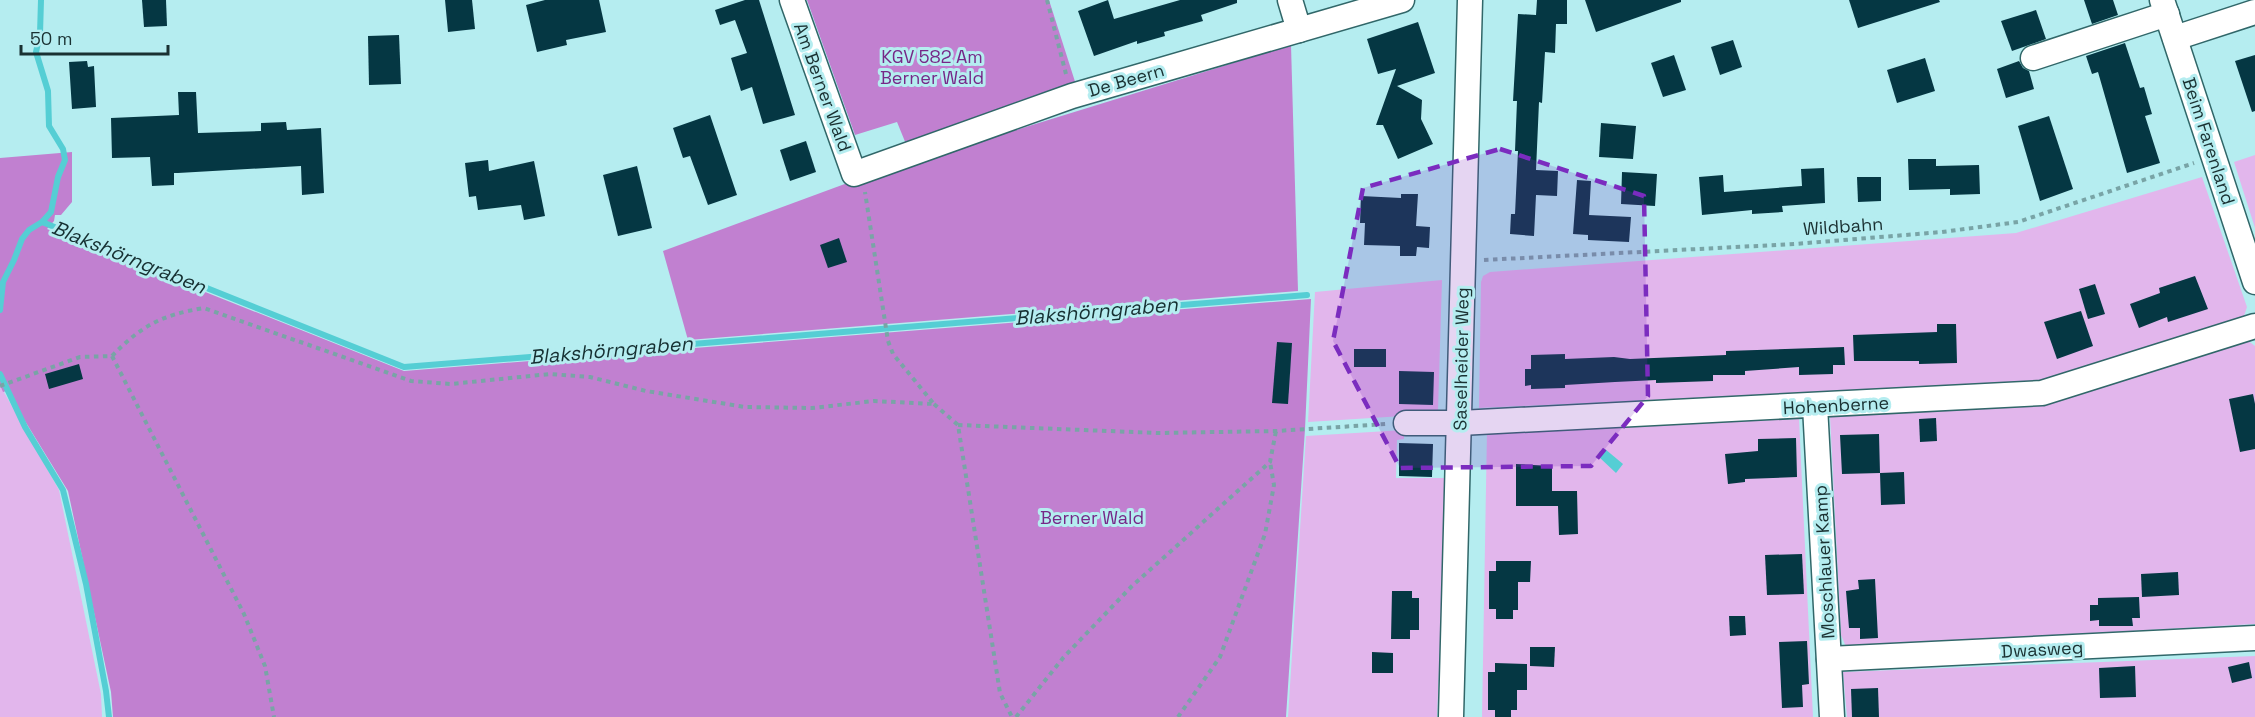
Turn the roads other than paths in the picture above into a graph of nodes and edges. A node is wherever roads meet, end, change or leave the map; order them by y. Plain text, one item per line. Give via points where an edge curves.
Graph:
1 (792, 0) edge
2 (1290, 0) edge
3 (1402, 0) edge
4 (1470, 0) edge
5 (2165, 7) edge
6 (2255, 12) edge
7 (1299, 30) junction
8 (2175, 38) junction
9 (2033, 58) dead end
10 (859, 180) joint
11 (2255, 282) edge
12 (2255, 326) edge
13 (1815, 406) junction
14 (1406, 423) road end
15 (1460, 423) junction
16 (2255, 638) edge
17 (1829, 659) junction
18 (1451, 717) edge
19 (1832, 717) edge

1 - 10 street, Am Berner Wald
2 - 7 street
3 - 7 street, De Beern
4 - 15 street, Saselheider Weg
5 - 8 street, Beim Farenland
5 - 9 street
6 - 8 street
7 - 10 street, De Beern via 1072,96
8 - 11 street, Beim Farenland
12 - 13 street, Hohenberne via 2042,393
13 - 15 street, Hohenberne
13 - 17 street, Moschlauer Kamp
14 - 15 street, Hohenberne
15 - 18 street, Saselheider Weg
16 - 17 street, Dwasweg
17 - 19 street, Moschlauer Kamp

